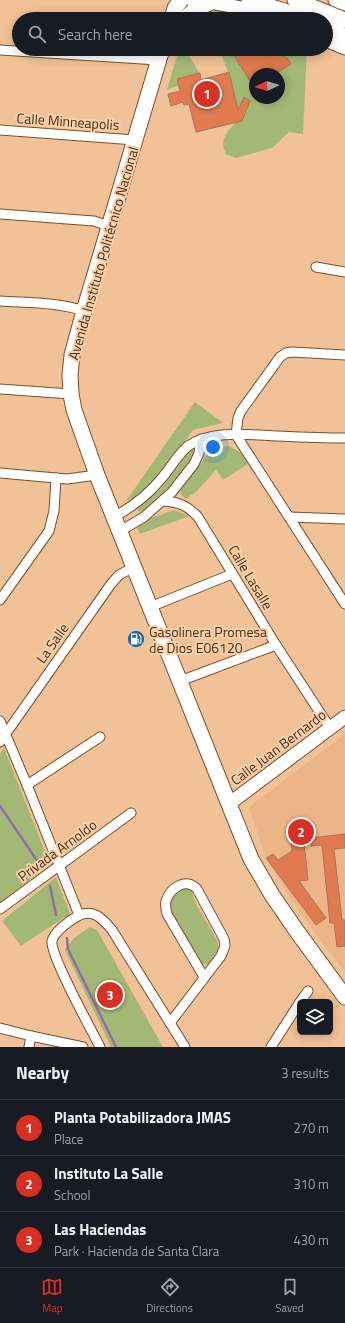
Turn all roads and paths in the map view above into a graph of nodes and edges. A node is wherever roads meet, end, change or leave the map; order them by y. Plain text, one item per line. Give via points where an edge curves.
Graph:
1 (192, 0) edge
2 (249, 0) edge
3 (295, 0) edge
4 (335, 0) edge
5 (211, 2) junction
6 (345, 4) edge
7 (177, 9) edge
8 (256, 12) edge
9 (286, 12) edge
10 (325, 12) edge
11 (333, 15) edge
12 (345, 20) edge
13 (333, 31) edge
14 (345, 36) edge
15 (333, 43) edge
16 (345, 48) edge
17 (0, 50) edge
18 (12, 50) edge
19 (160, 56) edge
20 (0, 130) edge
21 (135, 140) junction
22 (0, 214) edge
23 (109, 226) junction
24 (316, 267) dead end
25 (344, 271) edge
26 (0, 300) edge
27 (84, 310) junction
28 (345, 355) edge
29 (0, 389) edge
30 (71, 394) junction
31 (236, 435) junction
32 (345, 438) edge
33 (201, 439) junction
34 (0, 473) edge
35 (166, 473) junction
36 (98, 474) junction
37 (56, 478) junction
38 (179, 484) junction
39 (164, 500) junction
40 (114, 517) junction
41 (289, 518) junction
42 (345, 519) edge
43 (120, 531) junction
44 (134, 567) junction
45 (232, 574) junction
46 (0, 600) edge
47 (345, 604) edge
48 (150, 607) junction
49 (276, 645) junction
50 (180, 681) junction
51 (345, 717) edge
52 (0, 721) edge
53 (330, 728) junction
54 (6, 733) junction
55 (100, 737) dead end
56 (0, 742) edge
57 (27, 785) junction
58 (230, 803) junction
59 (131, 813) dead end
60 (59, 865) junction
61 (0, 909) edge
62 (79, 915) junction
63 (204, 977) junction
64 (308, 991) dead end
65 (345, 997) edge
66 (302, 999) edge
67 (297, 1007) edge
68 (170, 1023) junction
69 (0, 1028) edge
70 (31, 1036) junction
71 (29, 1047) edge
72 (83, 1047) edge
73 (100, 1047) edge
74 (185, 1047) edge
75 (271, 1047) edge

1 - 5 street
2 - 9 main road
3 - 10 main road
4 - 6 street
5 - 7 main road via 193,12
5 - 8 street
11 - 12 main road
13 - 14 main road
15 - 16 street
17 - 18 street
19 - 21 main road, Avenida Instituto Politécnico Nacional
20 - 21 street, Calle Minneapolis
21 - 23 main road, Avenida Instituto Politécnico Nacional
22 - 23 street via 94,221
23 - 27 main road, Avenida Instituto Politécnico Nacional
24 - 25 street
26 - 27 street via 71,306
27 - 30 main road, Avenida Instituto Politécnico Nacional via 72,355
28 - 31 street via 286,353 241,411
29 - 30 street
30 - 36 main road, Avenida Instituto Politécnico Nacional via 74,410
31 - 32 street
31 - 33 street
31 - 41 street
33 - 35 street via 179,454
33 - 38 street via 200,452
34 - 37 street
35 - 38 street
35 - 40 street via 142,499
36 - 37 street via 67,479
36 - 40 main road, Avenida Instituto Politécnico Nacional
37 - 46 street via 54,511 48,531
38 - 39 street
39 - 43 street via 144,517
39 - 45 street, Calle Lasalle via 184,505 193,511
40 - 43 main road, Avenida Instituto Politécnico Nacional
41 - 42 street
41 - 47 street
43 - 44 main road, Avenida Instituto Politécnico Nacional
44 - 48 main road, Avenida Instituto Politécnico Nacional
44 - 54 street, La Salle via 119,575 111,584
45 - 48 street
45 - 49 street, Calle Lasalle
48 - 50 main road, Avenida Instituto Politécnico Nacional
49 - 50 street
49 - 53 street, Calle Lasalle
50 - 58 main road, Avenida Instituto Politécnico Nacional
51 - 53 street, Calle Juan Bernardo
52 - 54 street
53 - 58 street, Calle Juan Bernardo
54 - 56 street, La Salle
54 - 57 street
55 - 57 street
57 - 60 street
58 - 65 main road, Avenida Instituto Politécnico Nacional via 251,859 272,895
59 - 60 street, Privada Arnoldo
60 - 61 street, Privada Arnoldo
60 - 62 street
62 - 68 street via 96,914 112,930
62 - 73 street via 56,932 52,940 53,952
63 - 63 street via 221,956 225,942 197,889 184,883 172,890 166,900 167,914
63 - 68 street
64 - 66 street
67 - 75 street
68 - 74 street
69 - 70 street
70 - 71 street
70 - 72 street

